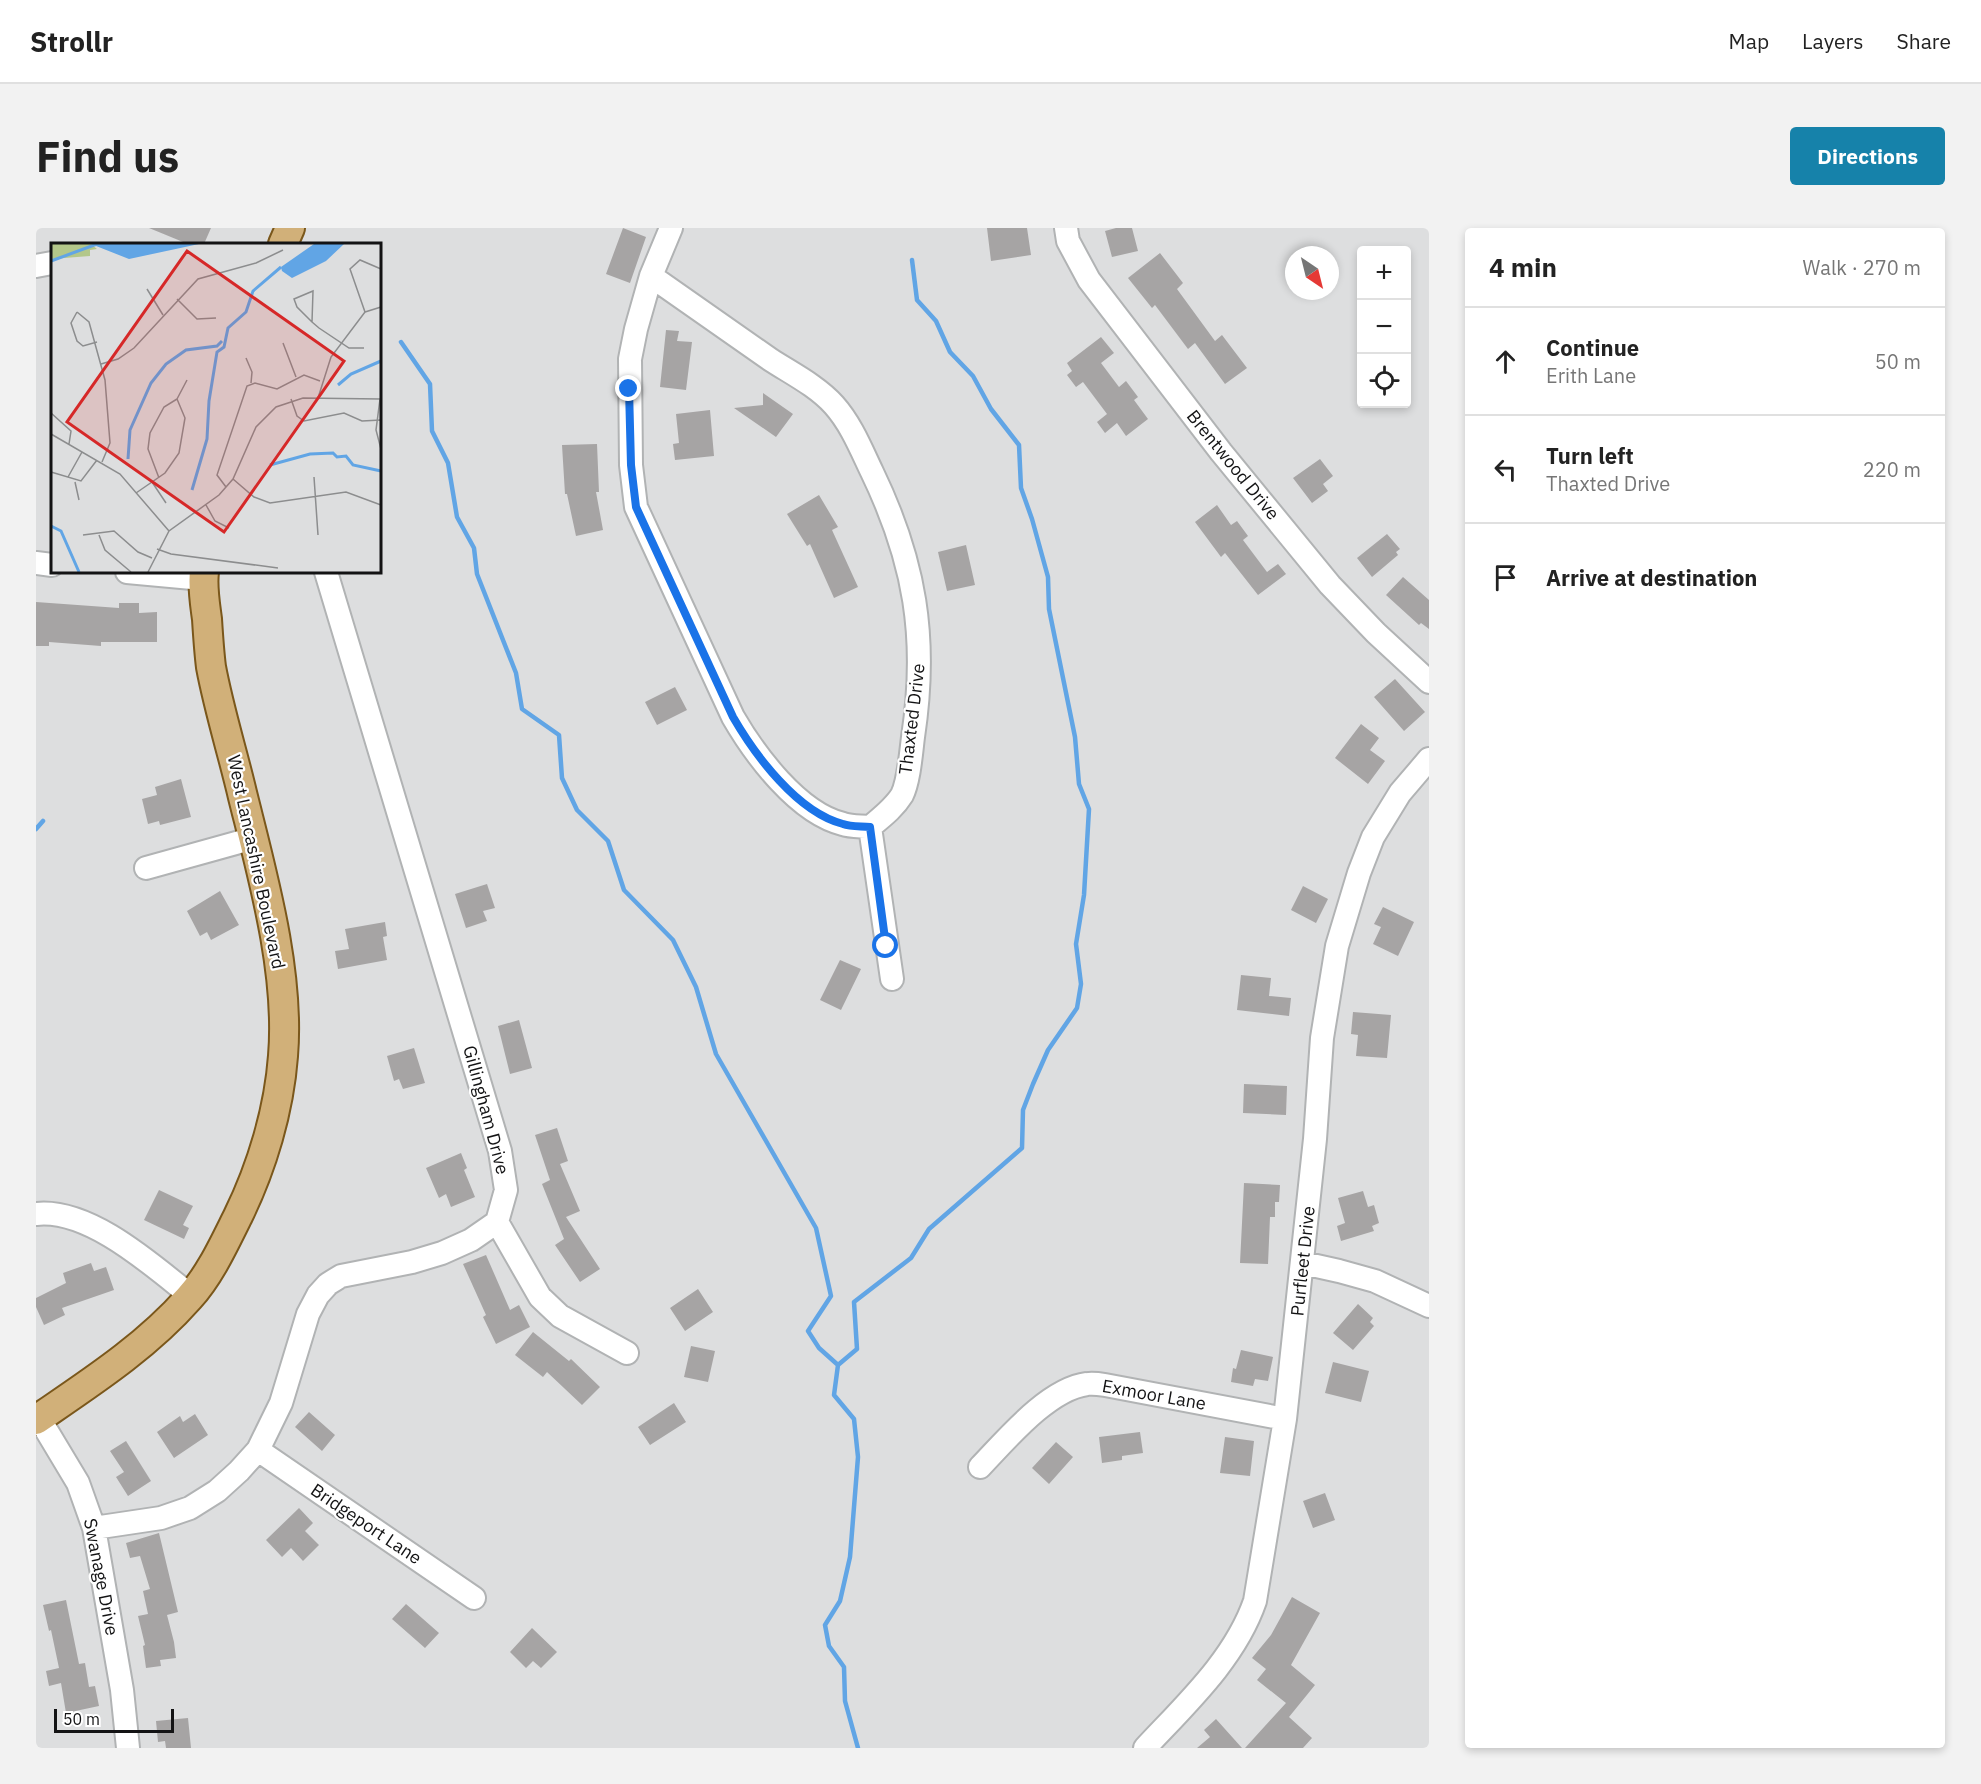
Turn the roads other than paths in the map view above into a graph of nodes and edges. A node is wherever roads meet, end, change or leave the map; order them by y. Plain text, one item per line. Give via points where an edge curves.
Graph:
1 (290, 228) edge
2 (671, 228) edge
3 (1066, 228) edge
4 (283, 243) edge
5 (51, 263) edge
6 (36, 266) edge
7 (651, 276) junction
8 (36, 563) edge
9 (51, 564) edge
10 (152, 573) edge
11 (326, 573) edge
12 (203, 575) edge
13 (1429, 682) edge
14 (1429, 759) edge
15 (870, 827) junction
16 (254, 838) junction
17 (146, 868) dead end
18 (892, 979) dead end
19 (36, 1214) edge
20 (497, 1222) junction
21 (1303, 1263) junction
22 (191, 1296) junction
23 (1429, 1306) edge
24 (627, 1353) dead end
25 (38, 1419) edge
26 (1285, 1419) junction
27 (258, 1450) junction
28 (981, 1467) dead end
29 (94, 1528) junction
30 (474, 1598) dead end
31 (128, 1748) edge
32 (1145, 1748) edge

1 - 4 main road
2 - 7 street
3 - 13 street, Brentwood Drive via 1068,241 1089,280 1228,460 1330,585
5 - 6 street
7 - 15 street via 630,359 631,465 636,507 748,743 793,794 823,816 843,825
7 - 15 street, Thaxted Drive via 833,404 856,439 890,508 914,595 920,652 903,793 890,811
8 - 9 street
10 - 12 street
11 - 20 street, Gillingham Drive via 500,1152 506,1190
12 - 16 main road, West Lancashire Boulevard via 211,666
14 - 21 street, Purfleet Drive via 1390,808 1373,837 1338,946 1322,1038
15 - 18 street
16 - 17 street
16 - 22 main road, West Lancashire Boulevard via 274,928 282,987 284,1055 279,1089 252,1187 220,1253
19 - 22 street via 55,1213 82,1222 129,1247
20 - 24 street via 540,1297 560,1316
20 - 27 street via 442,1253 341,1276 328,1284 308,1314 281,1404
21 - 23 street via 1375,1281
21 - 26 street, Purfleet Drive
22 - 25 main road, West Lancashire Boulevard via 130,1354
25 - 29 street, Swanage Drive via 78,1483
26 - 28 street, Exmoor Lane via 1087,1384 1061,1393 1040,1408
26 - 32 street, Purfleet Drive via 1260,1577 1247,1625 1194,1696
27 - 29 street via 218,1491 190,1508 161,1518
27 - 30 street, Bridgeport Lane
29 - 31 street, Swanage Drive via 124,1698

